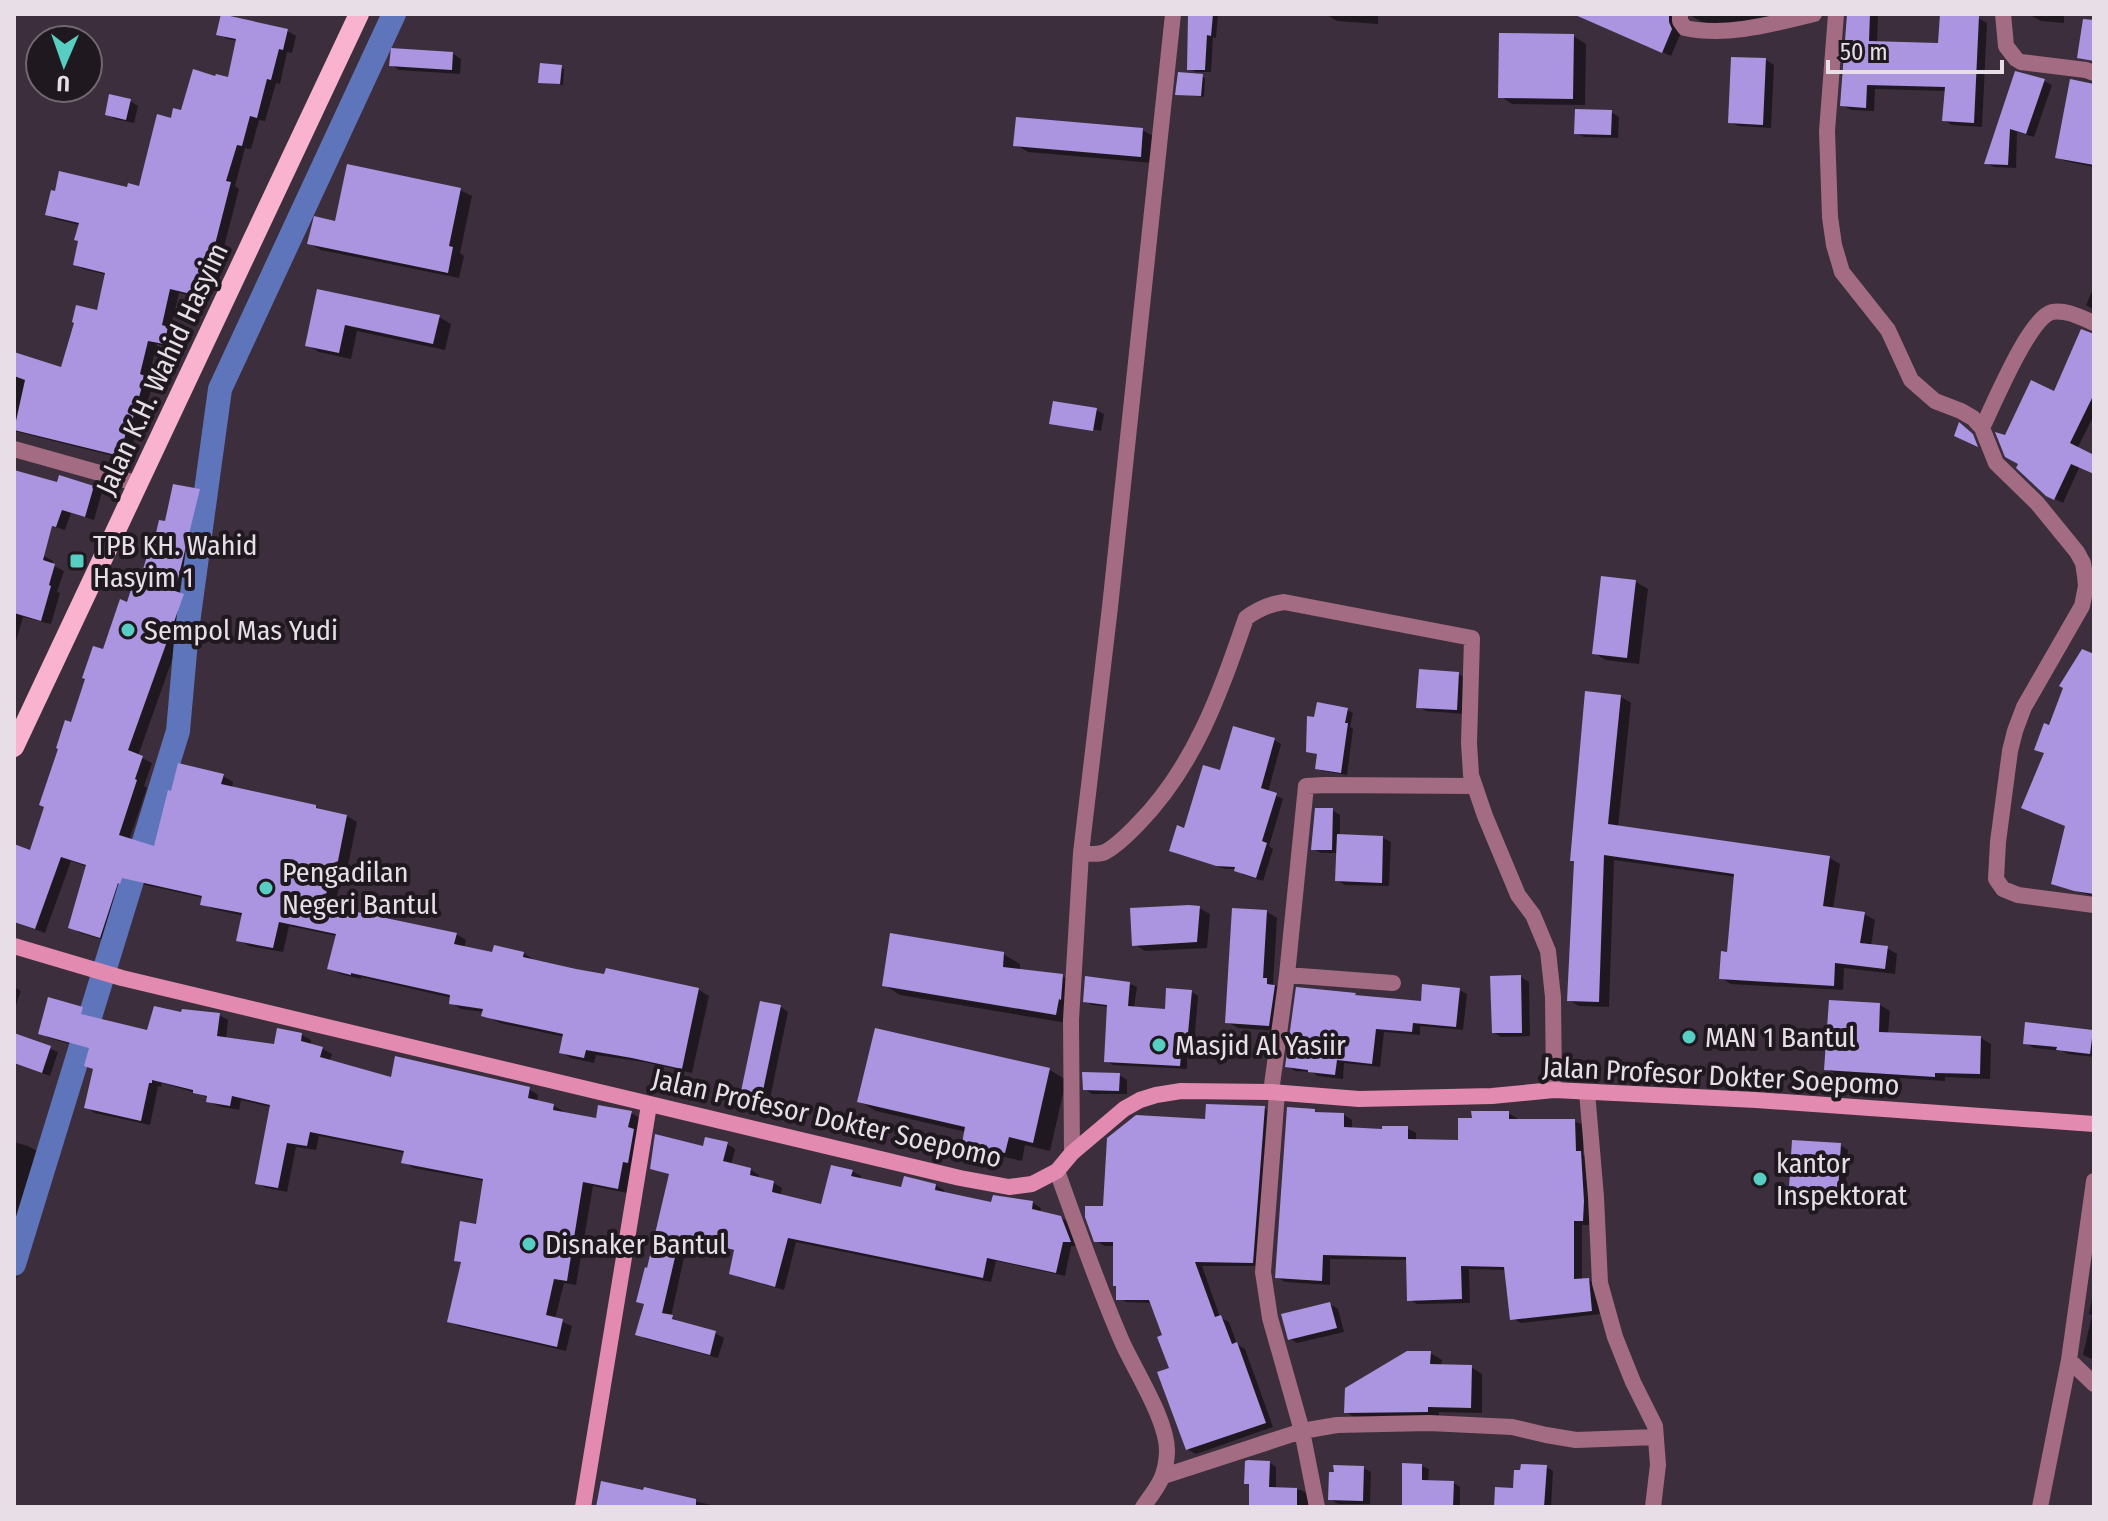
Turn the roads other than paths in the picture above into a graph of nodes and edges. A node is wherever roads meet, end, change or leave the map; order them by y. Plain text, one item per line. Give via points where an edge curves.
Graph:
1 (359, 14) edge
2 (1173, 14) edge
3 (1680, 14) edge
4 (1814, 14) edge
5 (1836, 14) edge
6 (2003, 14) edge
7 (2094, 73) edge
8 (2094, 323) edge
9 (1982, 428) junction
10 (14, 449) edge
11 (139, 484) junction
12 (14, 747) edge
13 (1475, 786) junction
14 (1081, 853) junction
15 (2094, 905) edge
16 (14, 946) edge
17 (1287, 975) junction
18 (1393, 983) dead end
19 (1554, 1090) junction
20 (1587, 1092) junction
21 (1274, 1093) junction
22 (649, 1105) junction
23 (2094, 1124) edge
24 (1072, 1153) junction
25 (1057, 1171) junction
26 (2094, 1181) edge
27 (2092, 1225) edge
28 (2069, 1360) junction
29 (2094, 1384) edge
30 (1302, 1431) junction
31 (1656, 1437) junction
32 (1164, 1476) junction
33 (583, 1507) edge
34 (1143, 1507) edge
35 (1317, 1507) edge
36 (1653, 1507) edge
37 (2040, 1507) edge

1 - 11 main road, Jalan K.H. Wahid Hasyim
2 - 14 street
3 - 4 street via 1685,28 1707,31
5 - 9 street via 1827,131 1830,217 1842,272 1888,330 1911,380
6 - 7 street via 2006,46 2016,59
8 - 9 street via 2064,313 2046,315 2030,332
9 - 15 street via 1996,463 2077,552 2086,586 2082,606 2015,731 1996,879 2018,895
10 - 11 street
11 - 12 main road, Jalan K.H. Wahid Hasyim
13 - 14 street via 1469,743 1472,638 1284,602 1246,618 1204,730 1157,805 1103,854
13 - 17 street via 1306,786
13 - 19 street via 1518,895 1548,951
14 - 24 street via 1071,1020
16 - 22 main road, Jalan Profesor Dokter Soepomo via 122,978
17 - 18 street
17 - 21 street
19 - 20 main road, Jalan Profesor Dokter Soepomo
19 - 21 main road, Jalan Profesor Dokter Soepomo via 1359,1099
20 - 23 main road, Jalan Profesor Dokter Soepomo
20 - 31 street via 1600,1283 1615,1337
21 - 24 main road, Jalan Profesor Dokter Soepomo via 1156,1095 1114,1116
21 - 30 street via 1263,1272 1270,1318
22 - 25 main road, Jalan Profesor Dokter Soepomo via 990,1184 1032,1184
22 - 33 main road
24 - 25 main road, Jalan Profesor Dokter Soepomo
25 - 32 street via 1102,1294 1160,1421 1167,1449
26 - 27 street
27 - 28 street
28 - 29 street
28 - 37 street
30 - 31 street via 1429,1423 1512,1427 1576,1440
30 - 32 street
30 - 35 street
31 - 36 street
32 - 34 street

